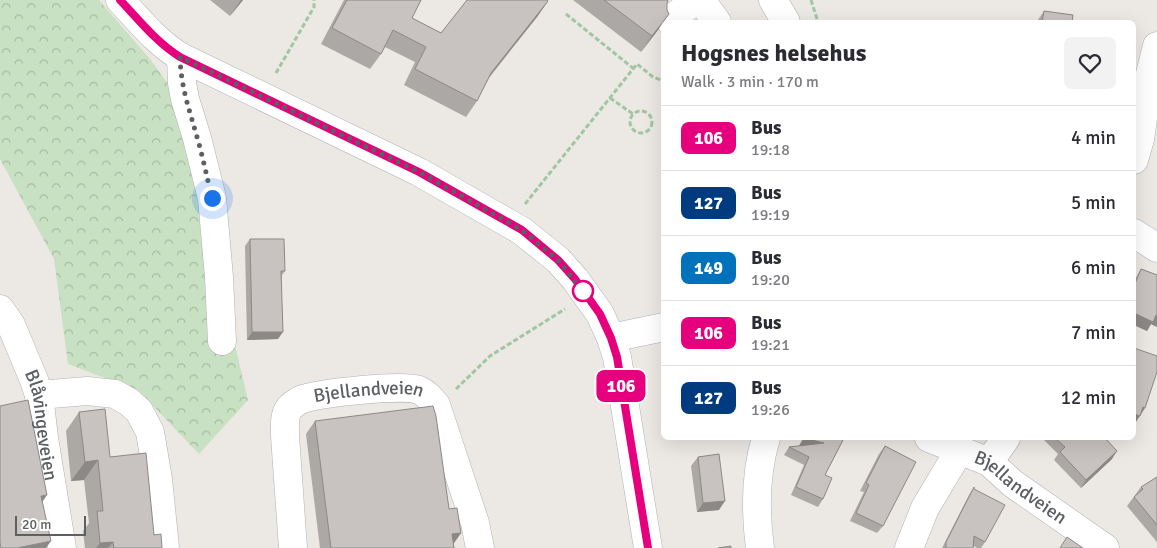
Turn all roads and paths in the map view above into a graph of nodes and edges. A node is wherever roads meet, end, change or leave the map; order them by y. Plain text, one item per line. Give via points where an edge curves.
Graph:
1 (120, 0) edge
2 (314, 0) edge
3 (696, 0) edge
4 (701, 0) edge
5 (773, 0) edge
6 (811, 0) edge
7 (566, 14) dead end
8 (672, 20) edge
9 (716, 20) edge
10 (785, 20) edge
11 (817, 20) edge
12 (1157, 46) edge
13 (180, 57) junction
14 (634, 69) junction
15 (276, 73) dead end
16 (661, 80) edge
17 (610, 98) junction
18 (633, 114) junction
19 (1136, 153) edge
20 (525, 204) dead end
21 (1136, 234) edge
22 (1157, 248) edge
23 (585, 294) junction
24 (0, 309) edge
25 (661, 328) edge
26 (611, 338) junction
27 (222, 341) dead end
28 (38, 395) junction
29 (436, 405) junction
30 (766, 440) edge
31 (934, 440) edge
32 (1005, 440) edge
33 (959, 451) junction
34 (989, 462) junction
35 (62, 548) edge
36 (165, 548) edge
37 (293, 548) edge
38 (480, 548) edge
39 (648, 548) edge
40 (760, 548) edge
41 (909, 548) edge
42 (1105, 548) edge

1 - 13 street
2 - 15 path via 314,7
3 - 8 street
4 - 9 street
5 - 10 street
6 - 11 path
7 - 14 path
12 - 19 street
13 - 23 street via 419,172 522,230 558,260
13 - 27 street via 185,99 212,198
14 - 16 path via 637,64
14 - 17 path
17 - 18 path
17 - 20 path
18 - 18 path via 630,121 635,131 644,132 651,128 649,114 642,111
21 - 22 street
23 - 26 street via 600,314
23 - 29 path via 490,356
24 - 28 street, Blåvingeveien via 11,325
25 - 26 street
26 - 39 street via 617,357
28 - 35 street, Blåvingeveien
28 - 36 street via 87,391 115,394 140,411 150,432
29 - 37 street, Bjellandveien via 421,390 406,387 320,395 299,400 289,409 285,436
29 - 38 street, Bjellandveien via 475,523
30 - 40 street via 757,480
31 - 33 street, Bjellandveien
32 - 34 street
33 - 34 street, Bjellandveien
33 - 41 street via 925,508
34 - 42 street, Bjellandveien via 1012,483

